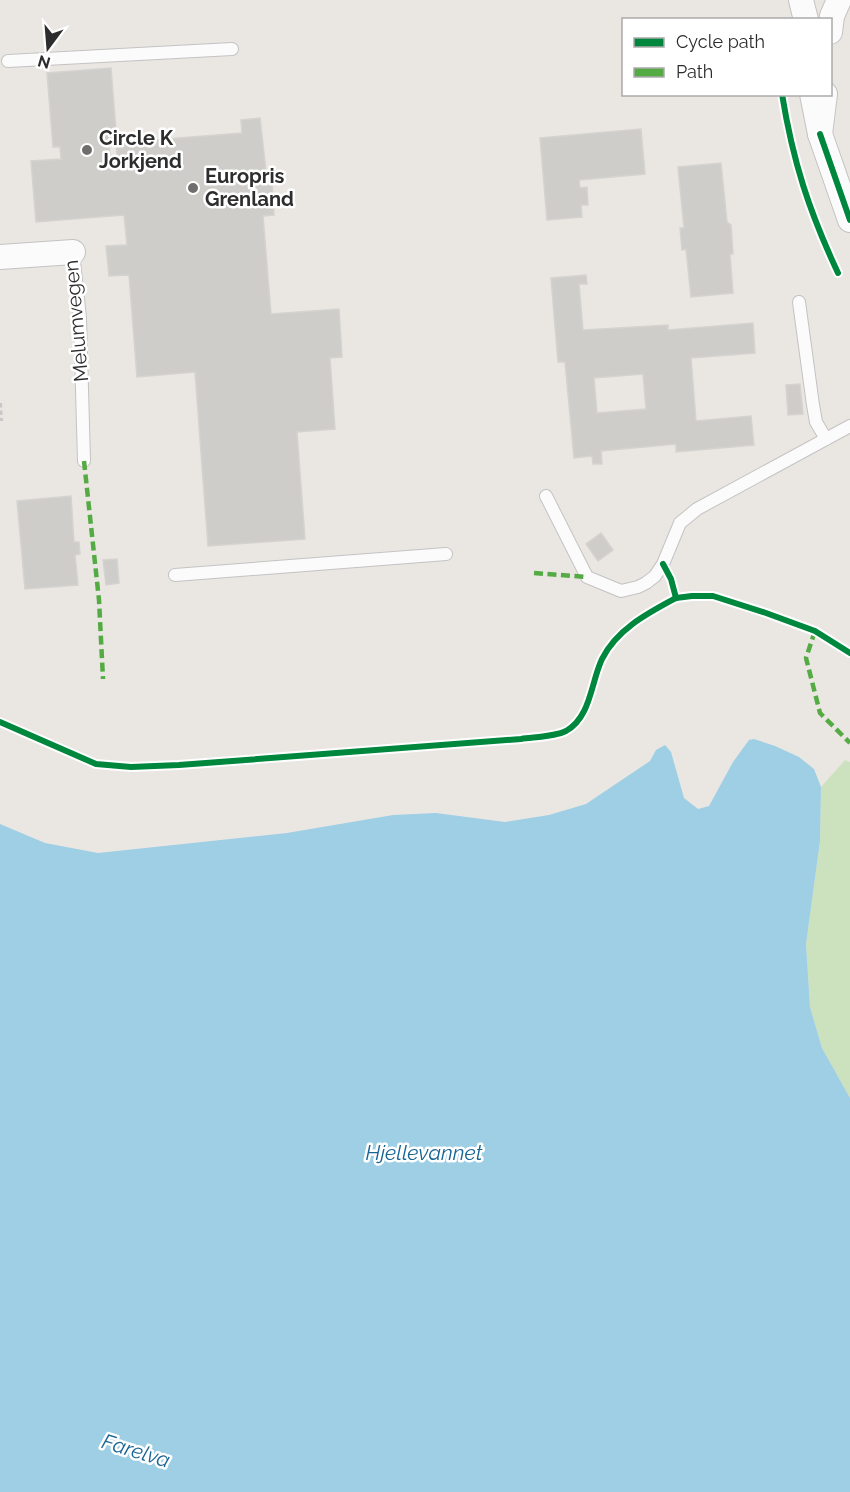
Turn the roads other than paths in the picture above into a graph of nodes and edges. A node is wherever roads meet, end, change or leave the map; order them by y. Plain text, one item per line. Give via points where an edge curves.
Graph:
1 (801, 0) edge
2 (839, 0) edge
3 (806, 18) edge
4 (832, 18) edge
5 (232, 49) dead end
6 (8, 61) dead end
7 (812, 96) edge
8 (825, 96) edge
9 (820, 134) junction
10 (850, 220) edge
11 (73, 252) joint
12 (0, 257) edge
13 (799, 302) dead end
14 (850, 426) edge
15 (825, 439) junction
16 (84, 461) dead end
17 (546, 496) dead end
18 (446, 554) dead end
19 (175, 575) dead end

1 - 3 street
2 - 4 street
5 - 6 lane
7 - 9 street
8 - 9 street
9 - 10 street
11 - 12 street, Melumvegen
11 - 16 lane, Melumvegen via 80,318
13 - 15 lane via 816,422
14 - 15 lane
15 - 17 lane via 687,516 655,576 638,587 621,591 586,577
18 - 19 lane

